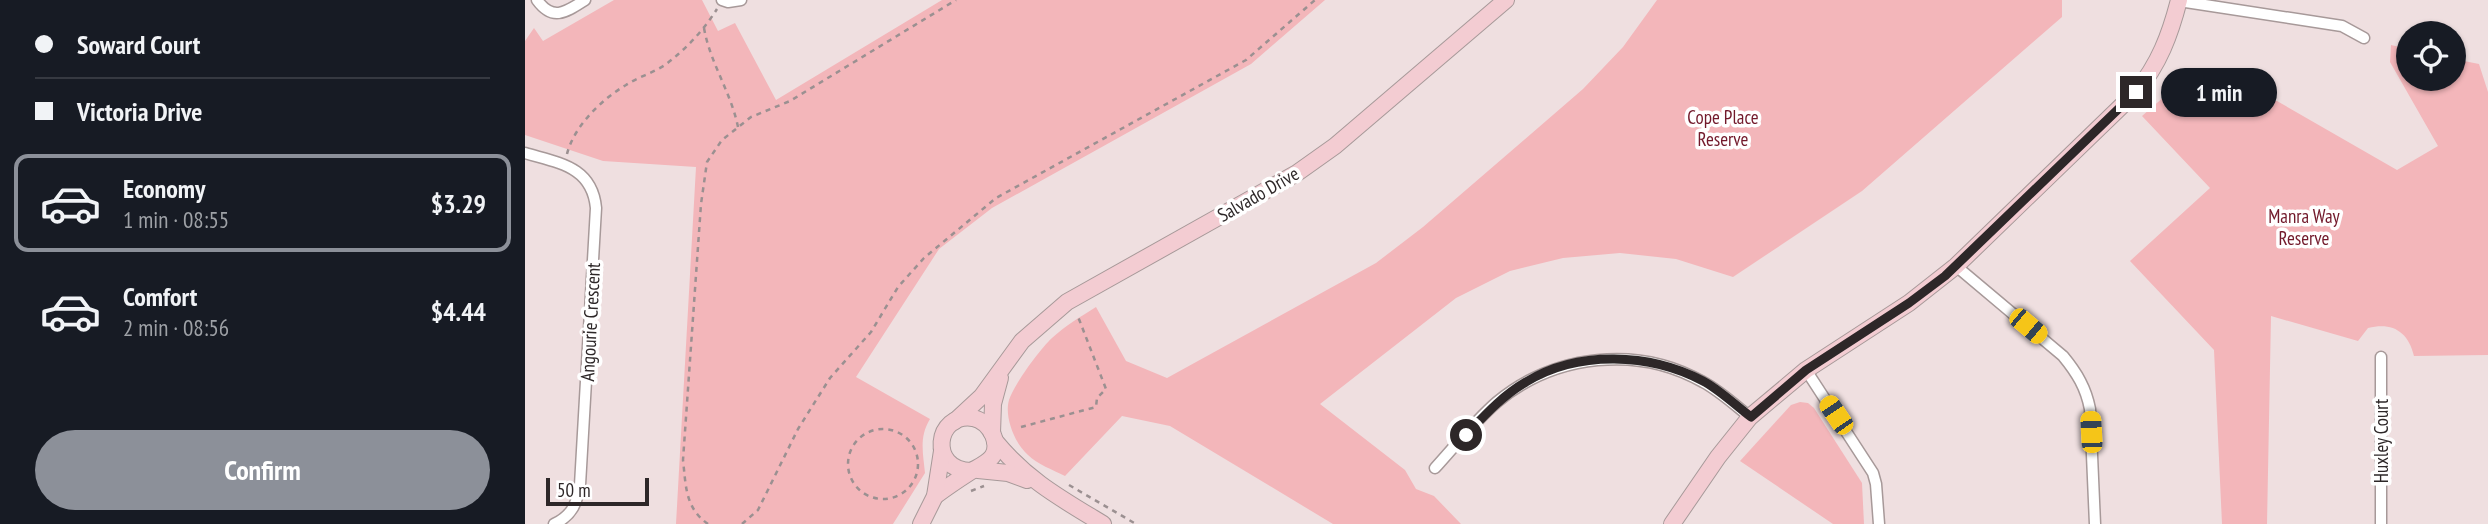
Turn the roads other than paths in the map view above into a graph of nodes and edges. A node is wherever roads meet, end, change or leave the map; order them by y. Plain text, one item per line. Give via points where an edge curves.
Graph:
1 (537, 0) edge
2 (585, 0) edge
3 (722, 0) edge
4 (741, 0) edge
5 (1506, 0) edge
6 (2179, 0) edge
7 (2364, 38) dead end
8 (525, 153) edge
9 (1956, 266) junction
10 (2381, 357) dead end
11 (1806, 370) junction
12 (1001, 372) junction
13 (1751, 417) junction
14 (954, 422) junction
15 (993, 437) junction
16 (934, 451) junction
17 (1435, 468) dead end
18 (974, 470) junction
19 (1036, 483) junction
20 (935, 496) junction
21 (554, 524) edge
22 (921, 524) edge
23 (1104, 524) edge
24 (1672, 524) edge
25 (1879, 524) edge
26 (2095, 524) edge
27 (2381, 524) edge

1 - 2 street via 544,9 557,13
3 - 4 street
5 - 12 street, Salvado Drive via 1307,166 1067,302 1022,341
6 - 7 street via 2342,26
6 - 9 street via 2153,72
8 - 21 street, Angourie Crescent via 563,164 584,177 595,195 580,485 571,512
9 - 11 street via 1909,303
9 - 26 street via 2063,356 2087,392
10 - 27 street, Huxley Court
11 - 13 street
11 - 25 street via 1873,473
12 - 14 street, Salvado Drive
12 - 15 street, Salvado Drive via 993,404
13 - 17 street via 1705,382 1674,368 1634,359 1597,359 1555,368 1527,381 1497,402
13 - 24 street
14 - 15 street via 979,420
14 - 16 street, Salvado Drive
15 - 18 street, Salvado Drive via 991,458
15 - 19 street
16 - 18 street via 963,471
16 - 20 street, Salvado Drive
18 - 19 street via 1008,473
18 - 20 street, Salvado Drive
19 - 23 street
20 - 22 street, Salvado Drive

